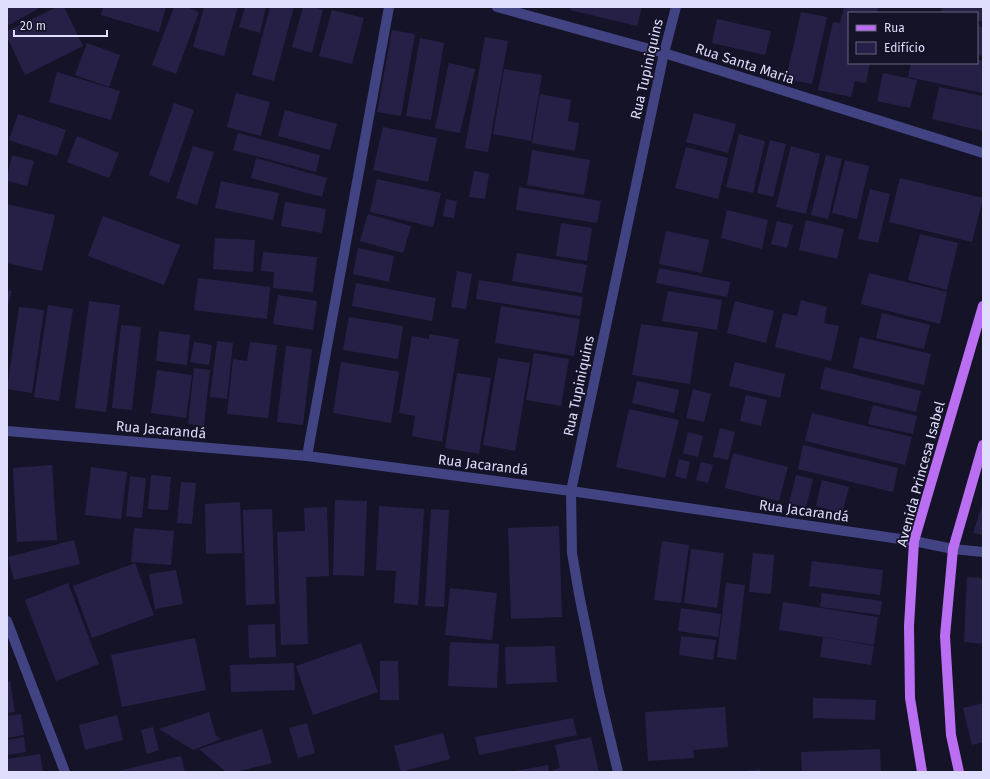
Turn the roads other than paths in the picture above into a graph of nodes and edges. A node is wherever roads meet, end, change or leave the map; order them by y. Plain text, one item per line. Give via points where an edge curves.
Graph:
1 (389, 7) edge
2 (497, 7) edge
3 (676, 7) edge
4 (664, 53) junction
5 (983, 154) edge
6 (983, 306) edge
7 (7, 431) edge
8 (983, 445) edge
9 (307, 456) junction
10 (571, 491) junction
11 (914, 541) junction
12 (953, 549) junction
13 (983, 552) edge
14 (7, 621) edge
15 (65, 772) edge
16 (618, 772) edge
17 (922, 772) edge
18 (959, 772) edge

1 - 9 street
2 - 4 street, Rua Santa Maria
3 - 4 street, Rua Tupiniquins
4 - 5 street, Rua Santa Maria
4 - 10 street, Rua Tupiniquins
6 - 11 main road, Avenida Princesa Isabel
7 - 9 street, Rua Jacarandá
8 - 12 main road
9 - 10 street, Rua Jacarandá
10 - 11 street, Rua Jacarandá
10 - 16 street, Rua Tupiniquins via 574,567
11 - 12 street, Rua Jacarandá
11 - 17 main road, Avenida Princesa Isabel via 908,626 910,698
12 - 13 street, Rua Jacarandá
12 - 18 main road via 945,636 951,735
14 - 15 street

